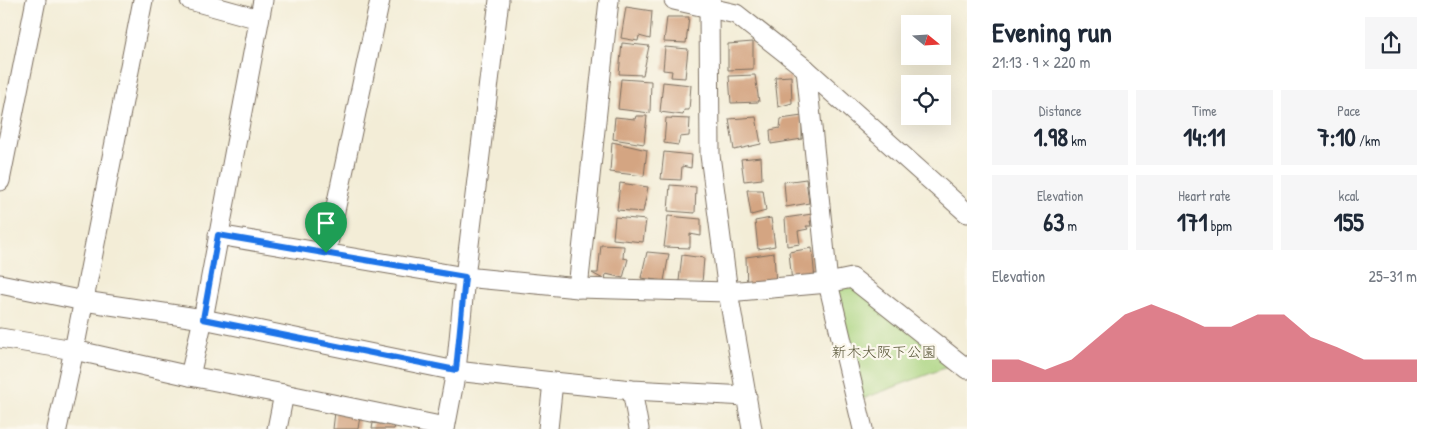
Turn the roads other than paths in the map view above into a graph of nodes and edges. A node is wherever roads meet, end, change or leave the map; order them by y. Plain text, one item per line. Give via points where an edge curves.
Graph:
1 (36, 0) edge
2 (143, 0) edge
3 (190, 0) edge
4 (263, 0) edge
5 (380, 0) edge
6 (499, 0) edge
7 (609, 0) edge
8 (674, 0) edge
9 (710, 4) edge
10 (259, 19) junction
11 (806, 69) junction
12 (0, 181) edge
13 (967, 213) edge
14 (218, 235) junction
15 (326, 253) junction
16 (465, 277) junction
17 (828, 283) junction
18 (0, 284) edge
19 (578, 288) junction
20 (728, 292) junction
21 (84, 301) junction
22 (203, 319) junction
23 (0, 338) edge
24 (74, 350) junction
25 (967, 369) edge
26 (456, 370) junction
27 (190, 376) junction
28 (554, 382) junction
29 (632, 390) junction
30 (284, 394) junction
31 (747, 396) junction
32 (445, 428) edge
33 (57, 429) edge
34 (277, 429) edge
35 (548, 429) edge
36 (639, 429) edge
37 (752, 429) edge
38 (863, 429) edge

1 - 12 street
2 - 21 street
3 - 10 street
4 - 10 street
5 - 15 street
6 - 16 street
7 - 19 street
8 - 9 street
9 - 11 street via 736,14
9 - 20 street via 710,155
10 - 14 street
11 - 13 street
11 - 17 street
14 - 15 street
14 - 22 street
15 - 16 street
16 - 19 street
16 - 26 street
17 - 20 street
17 - 25 street via 852,278
17 - 38 street
18 - 21 street
19 - 20 street
20 - 31 street
21 - 22 street
21 - 24 street
22 - 26 street
22 - 27 street
23 - 24 street
24 - 27 street
24 - 33 street
26 - 28 street
26 - 32 street
27 - 30 street
28 - 29 street
28 - 35 street
29 - 31 street
29 - 36 street
30 - 32 street
30 - 34 street
31 - 37 street

